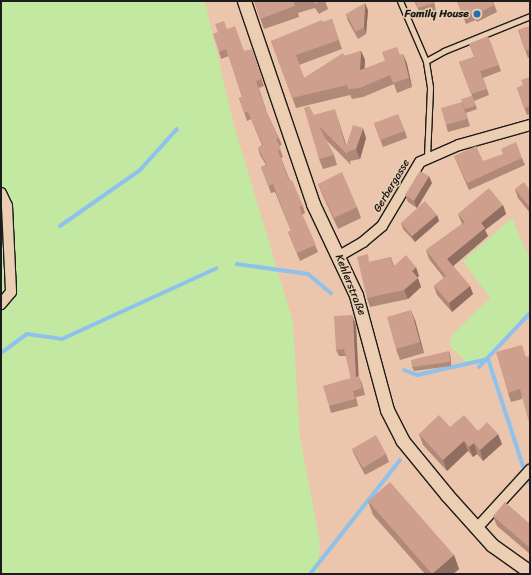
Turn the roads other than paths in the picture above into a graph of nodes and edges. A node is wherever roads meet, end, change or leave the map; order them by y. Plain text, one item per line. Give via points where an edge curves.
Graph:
1 (244, 1) edge
2 (400, 1) edge
3 (530, 16) edge
4 (426, 61) junction
5 (530, 125) edge
6 (427, 157) junction
7 (1, 193) edge
8 (339, 256) junction
9 (1, 304) edge
10 (530, 470) edge
11 (477, 528) junction
12 (530, 572) edge

1 - 8 street, Kehlerstraße via 313,204
2 - 4 lane, Gerbergasse
3 - 4 lane via 436,54
4 - 6 lane, Gerbergasse via 430,87
5 - 6 street, Gerbergasse
6 - 8 street, Gerbergasse via 410,175 382,226 363,242
7 - 9 street via 7,206 11,292
8 - 11 street, Kehlerstraße via 366,326 379,388 399,434 413,455
10 - 11 street
11 - 12 street, Kehlerstraße via 492,545

